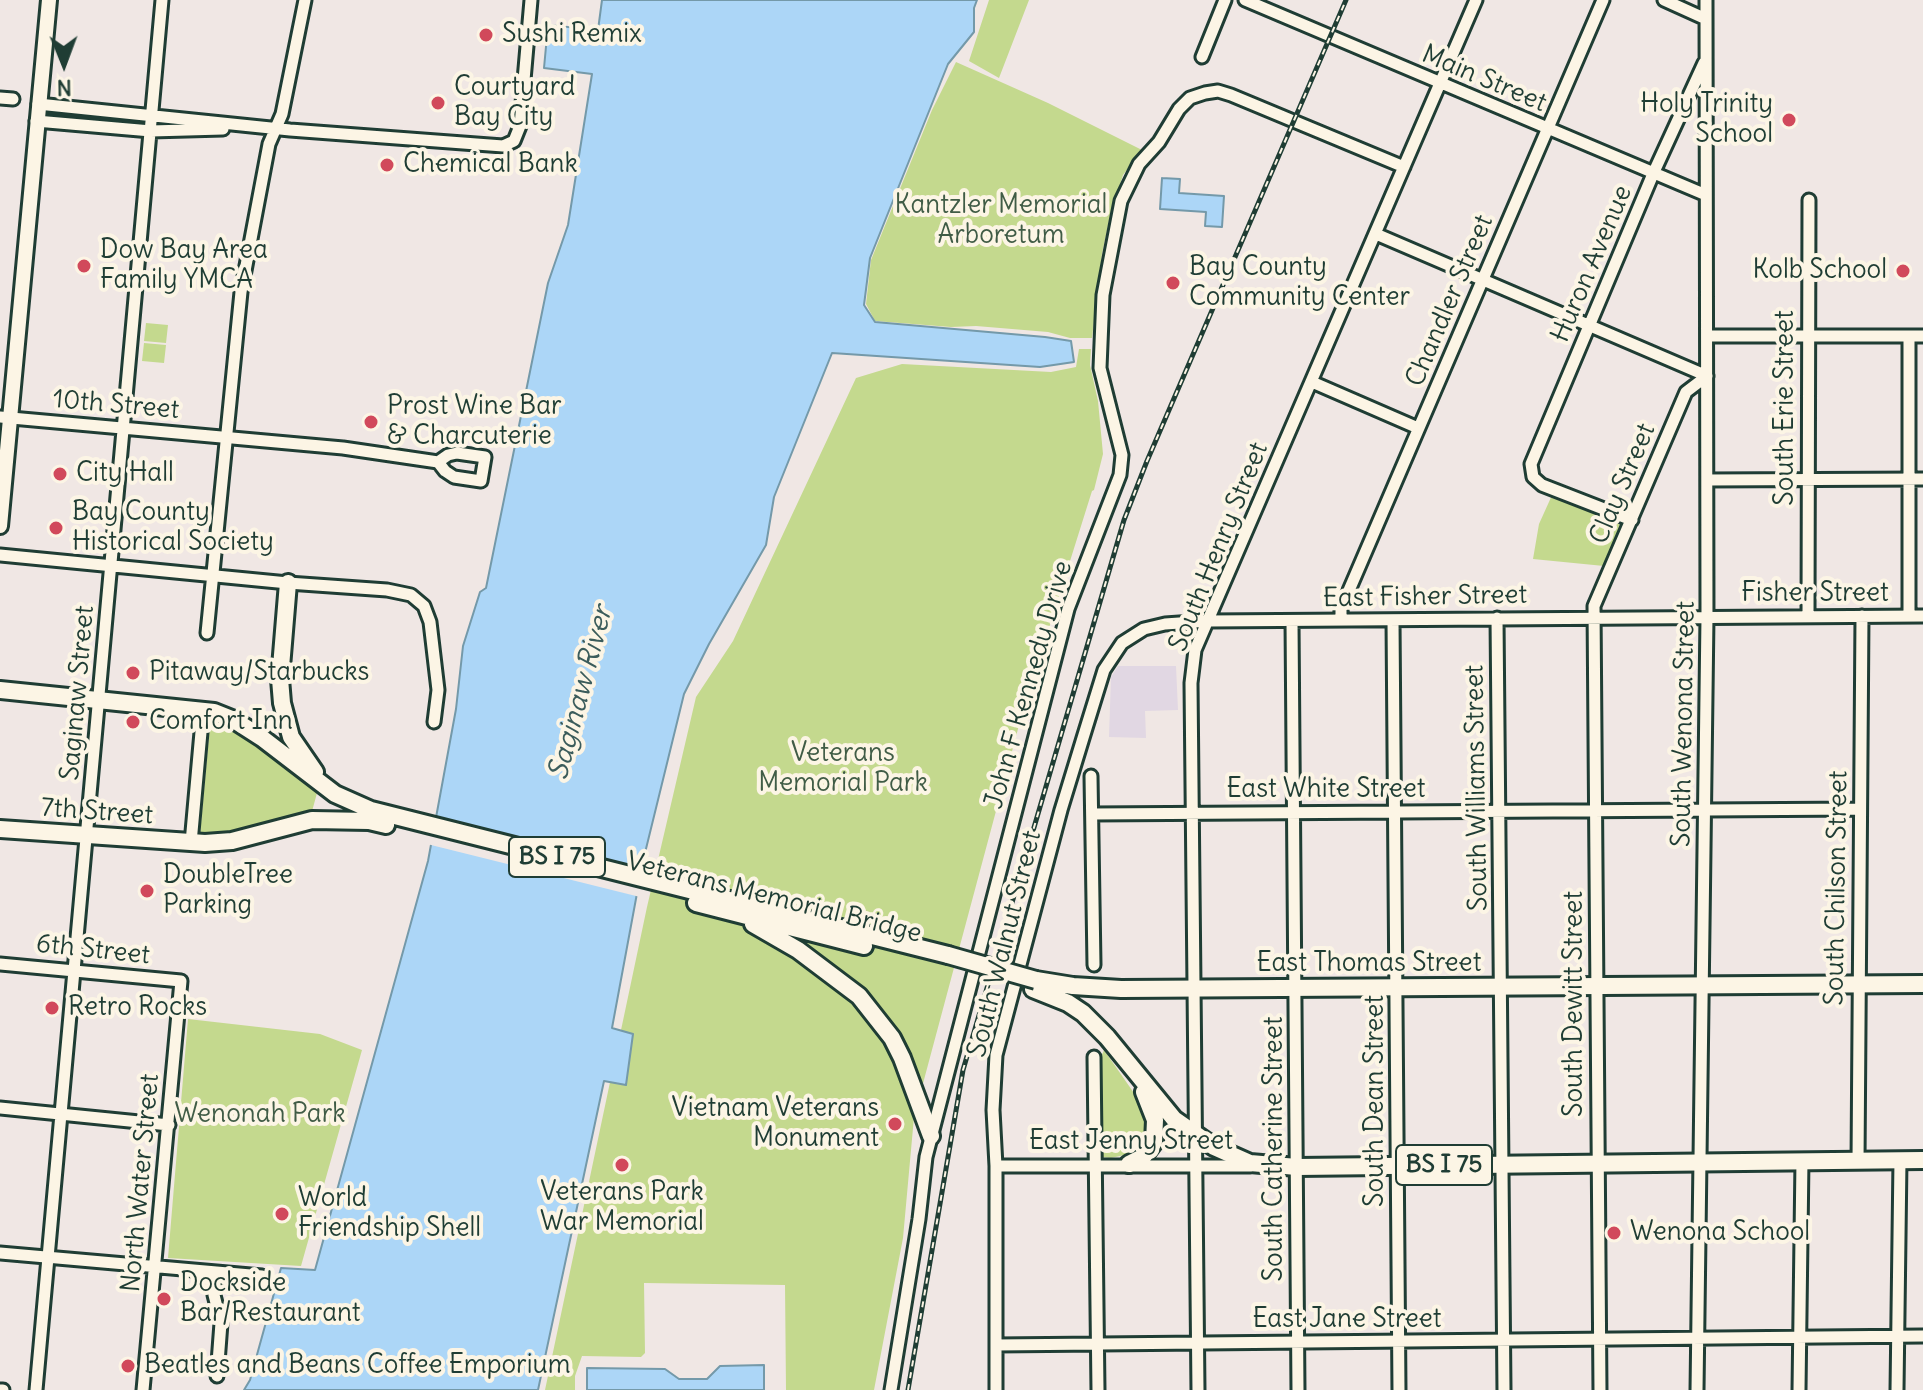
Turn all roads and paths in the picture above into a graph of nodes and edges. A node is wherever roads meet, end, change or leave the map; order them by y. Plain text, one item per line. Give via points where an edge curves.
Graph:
1 (49, 0) edge
2 (162, 0) edge
3 (305, 0) edge
4 (531, 0) edge
5 (1225, 0) edge
6 (1245, 0) edge
7 (1476, 0) edge
8 (1603, 0) edge
9 (1664, 0) edge
10 (1706, 0) edge
11 (1706, 19) junction
12 (1202, 57) dead end
13 (1706, 59) junction
14 (1440, 84) junction
15 (0, 98) edge
16 (13, 99) dead end
17 (38, 104) junction
18 (152, 115) junction
19 (36, 121) junction
20 (270, 128) junction
21 (1547, 130) junction
22 (151, 131) junction
23 (1404, 167) junction
24 (1653, 174) junction
25 (1706, 195) junction
26 (1809, 200) dead end
27 (1376, 234) junction
28 (1482, 280) junction
29 (1590, 326) junction
30 (1809, 335) junction
31 (1707, 336) junction
32 (1923, 336) edge
33 (1909, 337) junction
34 (1707, 376) junction
35 (1312, 382) junction
36 (5, 417) edge
37 (125, 428) junction
38 (1418, 428) junction
39 (227, 438) junction
40 (438, 462) dead end
41 (1808, 479) junction
42 (1909, 479) junction
43 (1923, 479) edge
44 (1707, 480) junction
45 (1632, 520) junction
46 (0, 526) edge
47 (0, 555) edge
48 (112, 565) junction
49 (213, 576) junction
50 (288, 583) junction
51 (1808, 616) junction
52 (1862, 616) junction
53 (1909, 616) junction
54 (1923, 616) edge
55 (1707, 617) junction
56 (1497, 618) junction
57 (1595, 618) junction
58 (1341, 620) junction
59 (1393, 620) junction
60 (1208, 621) junction
61 (1292, 621) junction
62 (1144, 629) joint
63 (207, 633) dead end
64 (0, 690) edge
65 (99, 700) junction
66 (208, 711) junction
67 (435, 718) dead end
68 (1091, 776) dead end
69 (335, 794) junction
70 (1860, 809) junction
71 (1596, 810) junction
72 (1705, 810) junction
73 (1499, 811) junction
74 (1395, 812) junction
75 (1193, 813) junction
76 (1294, 813) junction
77 (1092, 814) junction
78 (399, 823) junction
79 (0, 829) edge
80 (87, 836) junction
81 (191, 843) junction
82 (712, 902) junction
83 (734, 914) junction
84 (946, 960) junction
85 (0, 964) edge
86 (1094, 965) dead end
87 (75, 970) junction
88 (181, 981) joint
89 (1035, 984) junction
90 (1858, 984) junction
91 (1923, 984) edge
92 (1702, 985) junction
93 (1597, 986) junction
94 (1501, 987) junction
95 (1194, 988) junction
96 (1296, 988) junction
97 (1398, 988) junction
98 (1094, 1057) dead end
99 (1135, 1072) junction
100 (0, 1108) edge
101 (62, 1114) junction
102 (169, 1125) junction
103 (931, 1136) junction
104 (1195, 1136) junction
105 (1802, 1160) junction
106 (1900, 1160) junction
107 (1923, 1160) edge
108 (1858, 1161) junction
109 (1699, 1162) junction
110 (1129, 1164) junction
111 (1502, 1164) junction
112 (1599, 1164) junction
113 (1096, 1165) junction
114 (1266, 1165) junction
115 (996, 1166) junction
116 (1196, 1166) junction
117 (1398, 1166) junction
118 (1297, 1167) junction
119 (0, 1253) edge
120 (49, 1258) junction
121 (156, 1267) junction
122 (216, 1272) junction
123 (262, 1276) dead end
124 (1923, 1336) edge
125 (1800, 1337) junction
126 (1898, 1337) junction
127 (1698, 1338) junction
128 (1503, 1340) junction
129 (1600, 1340) junction
130 (1399, 1341) junction
131 (1298, 1342) junction
132 (1098, 1343) junction
133 (1198, 1343) junction
134 (996, 1345) junction
135 (217, 1376) dead end
136 (36, 1390) edge
137 (143, 1390) edge
138 (891, 1390) edge
139 (996, 1390) edge
140 (1098, 1390) edge
141 (1198, 1390) edge
142 (1298, 1390) edge
143 (1399, 1390) edge
144 (1504, 1390) edge
145 (1600, 1390) edge
146 (1697, 1390) edge
147 (1799, 1390) edge
148 (1897, 1390) edge

1 - 17 main road
2 - 18 street, Saginaw Street
3 - 20 street via 282,114
4 - 20 street via 520,126 514,141 490,146
5 - 12 street
6 - 14 street, Main Street
7 - 14 street, South Henry Street
8 - 21 street, Chandler Street
9 - 11 street
10 - 11 street
11 - 13 street, South Wenona Street
13 - 24 street, Huron Avenue
13 - 25 street, South Wenona Street
14 - 21 street, Main Street
14 - 23 street, South Henry Street
15 - 16 street
17 - 18 street
17 - 19 main road
18 - 20 street
18 - 22 street, Saginaw Street
19 - 22 street
19 - 36 main road
20 - 22 street
20 - 39 street via 241,292
21 - 24 street, Main Street
21 - 28 street, Chandler Street
22 - 37 street, Saginaw Street
23 - 27 street, South Henry Street
23 - 103 street, John F Kennedy Drive via 1218,91 1190,98 1128,184 1109,252 1101,344 1102,382 1122,455 1120,475 1068,609
24 - 25 street, Main Street
24 - 29 street, Huron Avenue
25 - 31 street, South Wenona Street
26 - 30 street, South Erie Street
27 - 28 street
27 - 35 street, South Henry Street
28 - 29 street
28 - 38 street, Chandler Street
29 - 34 street
29 - 45 street, Huron Avenue via 1531,471 1542,485
30 - 31 street
30 - 33 street
30 - 41 street, South Erie Street
31 - 34 street, South Wenona Street
32 - 33 street
33 - 42 street
34 - 44 street, South Wenona Street
34 - 45 street, Clay Street via 1686,392
35 - 38 street
35 - 60 street, South Henry Street
36 - 37 street, 10th Street
36 - 46 main road
37 - 39 street, 10th Street
37 - 48 street, Saginaw Street
38 - 58 street, Chandler Street via 1341,609
39 - 40 street, 10th Street
39 - 49 street
41 - 42 street
41 - 44 street
41 - 51 street, South Erie Street
42 - 43 street
42 - 53 street
44 - 55 street, South Wenona Street
45 - 57 street, Clay Street via 1594,606
47 - 48 street
48 - 49 street
48 - 65 street, Saginaw Street
49 - 50 street
49 - 63 street
50 - 67 street via 401,591 420,601 433,639
50 - 69 highway via 280,679 284,715 303,757
51 - 52 street, Fisher Street
51 - 55 street, Fisher Street
52 - 53 street, Fisher Street
52 - 70 street, South Chilson Street
53 - 54 street, Fisher Street
55 - 57 street, East Fisher Street
55 - 72 street, South Wenona Street
56 - 57 street, East Fisher Street
56 - 59 street, East Fisher Street
56 - 73 street, South Williams Street
57 - 71 street, South Dewitt Street
58 - 59 street, East Fisher Street
58 - 61 street, East Fisher Street
59 - 74 street, South Dean Street
60 - 61 street, East Fisher Street
60 - 62 street, East Fisher Street
60 - 75 street, South Henry Street via 1192,666
61 - 76 street, South Catherine Street
62 - 115 street, South Walnut Street via 1122,643 1104,670 1061,810 996,1055
64 - 65 highway, BS I 75
65 - 66 highway, BS I 75
65 - 80 street, Saginaw Street
66 - 69 highway, Veterans Memorial Bridge / BS I 75 via 262,738
66 - 81 street
68 - 77 street
69 - 78 highway, Veterans Memorial Bridge / BS I 75
70 - 72 street, East White Street
70 - 90 street, South Chilson Street
71 - 72 street, East White Street
71 - 73 street, East White Street
71 - 93 street, South Dewitt Street
72 - 92 street, South Wenona Street
73 - 74 street, East White Street
73 - 94 street, South Williams Street
74 - 76 street, East White Street
74 - 97 street, South Dean Street
75 - 76 street, East White Street
75 - 77 street, East White Street
75 - 95 street, South Henry Street
76 - 96 street, South Catherine Street
77 - 86 street
78 - 81 highway, Veterans Memorial Bridge / BS I 75 via 330,819 232,841
78 - 82 highway, Veterans Memorial Bridge / BS I 75
79 - 80 highway, 7th Street / BS I 75
80 - 81 highway, 7th Street / BS I 75
80 - 87 street, Saginaw Street
82 - 83 highway, Veterans Memorial Bridge / BS I 75
82 - 84 highway, Veterans Memorial Bridge / BS I 75
83 - 84 highway, Veterans Memorial Bridge / BS I 75
83 - 103 highway via 798,950 859,996 892,1038
84 - 89 highway, Veterans Memorial Bridge / BS I 75, bridge
85 - 87 street, 6th Street
87 - 88 street, 6th Street
87 - 101 street, Saginaw Street
88 - 102 street, North Water Street
89 - 95 highway, East Thomas Street / BS I 75
89 - 99 highway, Veterans Memorial Bridge / BS I 75 via 1083,1013
90 - 91 highway, BS I 75
90 - 92 highway, BS I 75
90 - 108 street, South Chilson Street
92 - 93 highway, East Thomas Street / BS I 75
92 - 109 street, South Wenona Street
93 - 94 highway, East Thomas Street / BS I 75
93 - 112 street, South Dewitt Street
94 - 97 highway, East Thomas Street / BS I 75
94 - 111 street, South Williams Street
95 - 96 highway, East Thomas Street / BS I 75
95 - 104 street, South Henry Street
96 - 97 highway, East Thomas Street / BS I 75
96 - 118 street, South Catherine Street
97 - 117 street, South Dean Street
98 - 113 street
99 - 104 highway, Veterans Memorial Bridge / BS I 75
99 - 110 highway via 1156,1131 1149,1150
100 - 101 street
101 - 102 street
101 - 120 street, Saginaw Street
102 - 121 street, North Water Street
103 - 138 street, John F Kennedy Drive
104 - 114 highway, East Jenny Street / BS I 75 via 1242,1160
104 - 116 street, South Henry Street
105 - 108 highway, BS I 75
105 - 109 highway, BS I 75
105 - 125 street
106 - 107 highway, BS I 75
106 - 108 highway, BS I 75
106 - 126 street
109 - 112 highway, East Jenny Street / BS I 75
109 - 127 street, South Wenona Street
110 - 113 street, East Jenny Street
110 - 116 street, East Jenny Street
111 - 112 highway, East Jenny Street / BS I 75
111 - 117 highway, East Jenny Street / BS I 75
111 - 128 street, South Williams Street
112 - 129 street, South Dewitt Street
113 - 115 street, East Jenny Street
113 - 132 street
114 - 116 street, East Jenny Street
114 - 118 highway, East Jenny Street / BS I 75
115 - 134 street, South Walnut Street
116 - 133 street, South Henry Street
117 - 118 highway, East Jenny Street / BS I 75
117 - 130 street, South Dean Street
118 - 131 street, South Catherine Street
119 - 120 street
120 - 121 street
120 - 136 street, Saginaw Street
121 - 122 street
121 - 137 street, North Water Street
122 - 123 street
122 - 135 street via 214,1295 221,1323
124 - 126 street, East Jane Street
125 - 126 street, East Jane Street
125 - 127 street, East Jane Street
125 - 147 street
126 - 148 street
127 - 129 street, East Jane Street
127 - 146 street, South Wenona Street
128 - 129 street, East Jane Street
128 - 130 street, East Jane Street
128 - 144 street, South Williams Street
129 - 145 street, South Dewitt Street
130 - 131 street, East Jane Street
130 - 143 street, South Dean Street
131 - 133 street, East Jane Street
131 - 142 street, South Catherine Street
132 - 133 street, East Jane Street
132 - 134 street, East Jane Street
132 - 140 street
133 - 141 street, South Henry Street
134 - 139 street, South Walnut Street

